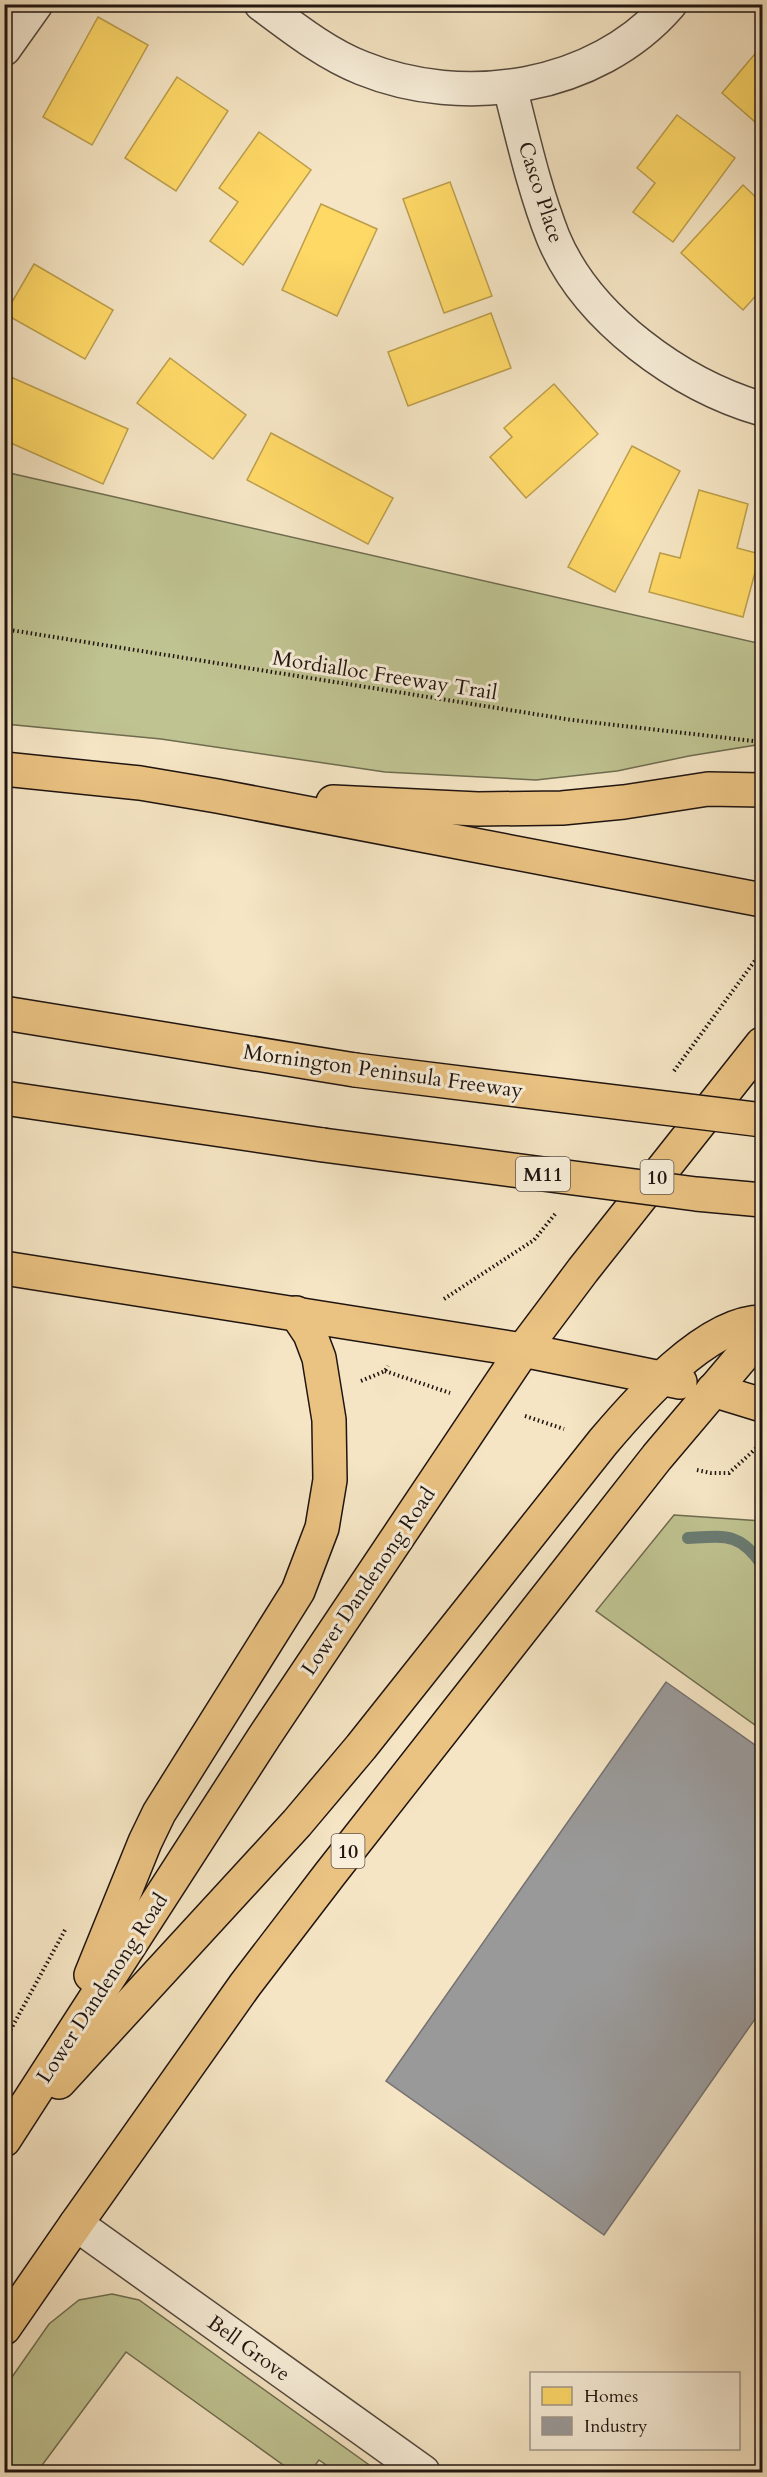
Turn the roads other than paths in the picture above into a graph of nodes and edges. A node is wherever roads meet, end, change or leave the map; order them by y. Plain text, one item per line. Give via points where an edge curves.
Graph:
1 (36, 4) edge
2 (261, 4) edge
3 (670, 4) edge
4 (4, 49) edge
5 (510, 88) junction
6 (762, 409) edge
7 (4, 769) edge
8 (762, 790) edge
9 (217, 796) junction
10 (762, 900) edge
11 (4, 1013) edge
12 (762, 1044) edge
13 (4, 1098) edge
14 (762, 1120) edge
15 (762, 1200) edge
16 (4, 1268) edge
17 (296, 1313) junction
18 (762, 1322) edge
19 (762, 1333) edge
20 (523, 1350) junction
21 (662, 1378) junction
22 (713, 1390) junction
23 (762, 1405) edge
24 (63, 2046) junction
25 (4, 2141) edge
26 (76, 2224) junction
27 (4, 2328) edge
28 (423, 2472) edge

1 - 4 street
2 - 5 street via 321,46 361,68 409,82 450,88
3 - 5 street via 631,39 592,63 555,78
5 - 6 street, Casco Place via 554,240 579,283 604,312 669,365 740,402
7 - 9 main road via 140,783
8 - 9 main road via 708,789 624,802 525,809
9 - 10 main road
11 - 14 main road, Mornington Peninsula Freeway, bridge via 355,1070
12 - 20 main road, Lower Dandenong Road / 10
13 - 15 main road, M11, bridge via 323,1145
16 - 17 main road
17 - 20 main road
17 - 24 main road via 319,1358 329,1420 330,1480 322,1528 298,1591 159,1813
18 - 21 main road via 721,1334
19 - 22 main road, 10
20 - 21 main road
20 - 24 main road, Lower Dandenong Road / 10
21 - 22 main road
21 - 25 main road via 603,1442 297,1823
22 - 23 main road
22 - 26 main road, 10 via 245,1985
24 - 25 main road, Lower Dandenong Road / 10
26 - 27 main road, 10
26 - 28 street, Bell Grove

